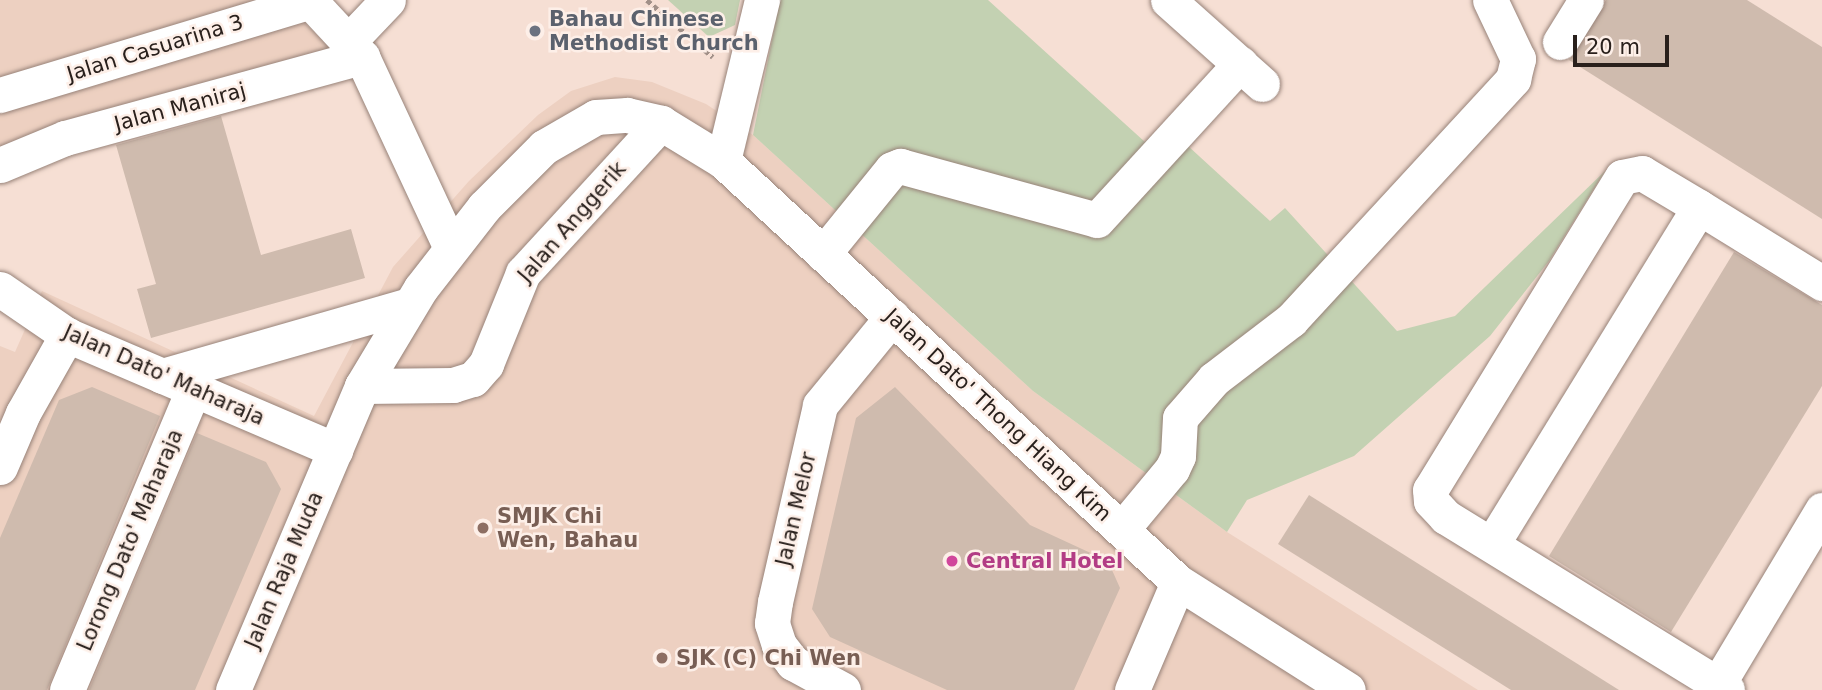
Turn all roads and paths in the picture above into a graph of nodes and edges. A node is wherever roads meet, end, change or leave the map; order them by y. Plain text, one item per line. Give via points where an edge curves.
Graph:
1 (388, 0) edge
2 (647, 0) edge
3 (762, 0) edge
4 (1168, 0) edge
5 (1490, 0) edge
6 (1586, 0) edge
7 (310, 1) edge
8 (265, 6) edge
9 (1560, 42) dead end
10 (356, 48) junction
11 (743, 77) junction
12 (0, 95) edge
13 (661, 123) junction
14 (723, 161) junction
15 (0, 165) edge
16 (1699, 207) junction
17 (451, 248) junction
18 (823, 254) junction
19 (1822, 283) edge
20 (0, 289) edge
21 (410, 305) junction
22 (892, 317) junction
23 (66, 335) junction
24 (162, 376) junction
25 (362, 386) junction
26 (193, 390) junction
27 (335, 450) junction
28 (0, 467) edge
29 (1822, 510) edge
30 (1122, 529) junction
31 (1492, 544) junction
32 (1178, 582) junction
33 (1722, 687) edge
34 (66, 690) edge
35 (233, 690) edge
36 (843, 690) edge
37 (1132, 690) edge
38 (1348, 690) edge

1 - 10 street
2 - 11 path via 694,44
3 - 11 street
4 - 18 street via 1251,74 1097,220 900,166 892,169
5 - 30 street via 1518,59 1513,79 1290,320 1214,379 1180,418 1178,456
6 - 9 street
7 - 8 street, Jalan Casuarina 3
7 - 10 street
8 - 12 street, Jalan Casuarina 3
10 - 15 street, Jalan Maniraj via 65,138
10 - 17 street
11 - 14 street
13 - 14 street, Jalan Dato' Thong Hiang Kim
13 - 17 street, Jalan Dato' Thong Hiang Kim via 627,115 596,117 568,130 521,168
13 - 25 street, Jalan Anggerik via 523,272 486,364 472,379 453,385
14 - 18 street, Jalan Dato' Thong Hiang Kim
16 - 19 street
16 - 31 street
16 - 31 street via 1642,173 1622,177 1433,480 1430,490 1437,510
17 - 21 street, Jalan Raja Muda
18 - 22 street, Jalan Dato' Thong Hiang Kim
20 - 23 street, Jalan Dato' Maharaja
21 - 24 street
21 - 25 street, Jalan Raja Muda
22 - 30 street, Jalan Dato' Thong Hiang Kim
22 - 36 street, Jalan Melor via 820,405 772,623 779,645 793,663
23 - 24 street, Jalan Dato' Maharaja
23 - 28 street via 23,413
24 - 26 street, Jalan Dato' Maharaja
25 - 27 street, Jalan Raja Muda
26 - 27 street, Jalan Dato' Maharaja
26 - 34 street, Lorong Dato' Maharaja
27 - 35 street, Jalan Raja Muda
29 - 33 street
30 - 32 street, Jalan Dato' Thong Hiang Kim
31 - 33 street
32 - 37 street
32 - 38 street, Jalan Dato' Thong Hiang Kim

